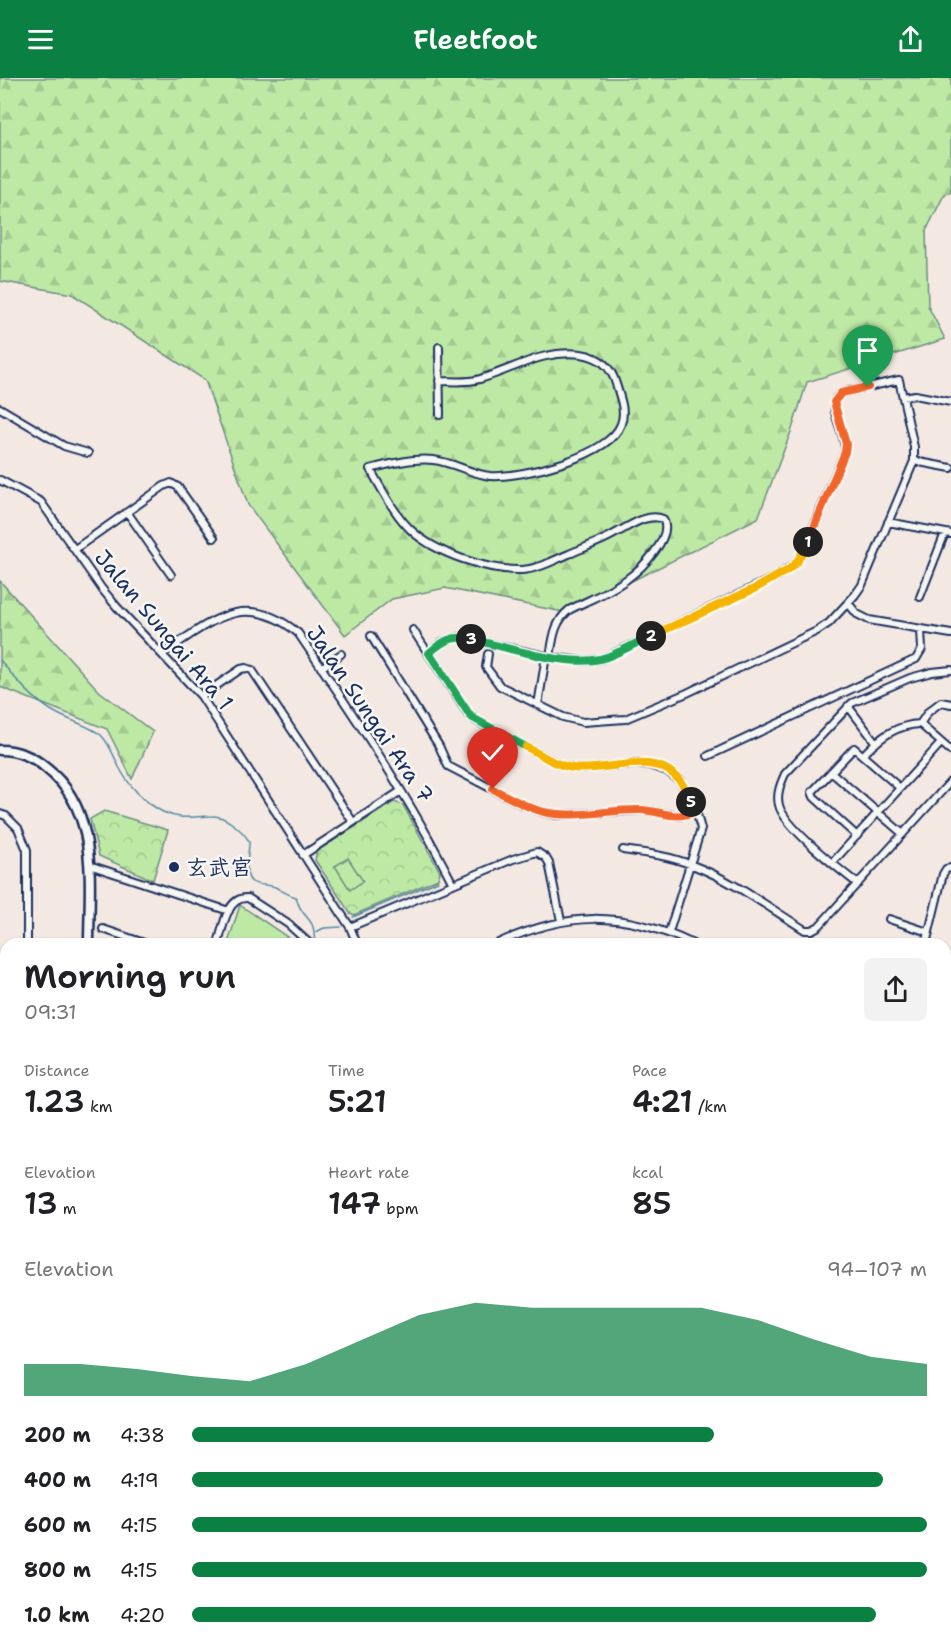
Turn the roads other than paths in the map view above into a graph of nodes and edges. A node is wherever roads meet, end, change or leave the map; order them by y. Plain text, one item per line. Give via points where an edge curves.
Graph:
1 (438, 347) dead end
2 (439, 381) junction
3 (903, 397) junction
4 (951, 402) edge
5 (0, 408) edge
6 (440, 415) dead end
7 (88, 453) dead end
8 (914, 461) junction
9 (951, 468) edge
10 (0, 480) edge
11 (127, 512) junction
12 (888, 522) junction
13 (948, 533) edge
14 (214, 538) dead end
15 (75, 549) junction
16 (171, 575) dead end
17 (920, 597) dead end
18 (848, 603) junction
19 (413, 630) dead end
20 (921, 630) junction
21 (951, 634) edge
22 (370, 636) dead end
23 (429, 653) junction
24 (162, 654) junction
25 (341, 654) dead end
26 (488, 654) dead end
27 (548, 657) junction
28 (321, 668) junction
29 (951, 670) edge
30 (201, 696) junction
31 (951, 704) edge
32 (538, 705) junction
33 (848, 706) junction
34 (920, 724) junction
35 (876, 743) junction
36 (941, 743) junction
37 (0, 750) edge
38 (951, 751) edge
39 (866, 752) dead end
40 (708, 756) dead end
41 (831, 772) junction
42 (951, 781) edge
43 (900, 789) junction
44 (401, 791) junction
45 (696, 811) junction
46 (0, 813) edge
47 (878, 813) junction
48 (353, 822) junction
49 (903, 834) junction
50 (857, 836) junction
51 (623, 850) dead end
52 (303, 855) junction
53 (832, 863) junction
54 (691, 864) junction
55 (89, 865) junction
56 (951, 868) edge
57 (453, 884) junction
58 (858, 885) junction
59 (228, 911) junction
60 (889, 919) dead end
61 (561, 921) junction
62 (350, 927) junction
63 (103, 929) dead end
64 (928, 932) junction
65 (669, 933) junction
66 (27, 938) edge
67 (88, 938) edge
68 (129, 938) edge
69 (220, 938) edge
70 (303, 938) edge
71 (355, 938) edge
72 (509, 938) edge
73 (680, 938) edge
74 (927, 938) edge

1 - 2 street
2 - 6 street
2 - 27 street via 478,380 548,355 584,354 602,361 613,372 623,405 623,420 614,436 556,466 487,476 433,460 370,469 409,528 427,544 485,565 521,570 543,566 631,525 658,516 663,519 663,537 643,565 628,579 561,616
3 - 4 street via 915,395
3 - 8 street
3 - 27 street via 898,380 841,393 836,398 845,452 803,552 788,570 602,659
5 - 7 street via 64,446
8 - 9 street
8 - 12 street
10 - 15 street, Jalan Sungai Ara 1 via 41,502
11 - 14 street via 171,483 178,487
11 - 15 street
11 - 16 street
12 - 13 street
12 - 18 street via 862,585
13 - 17 street
15 - 24 street, Jalan Sungai Ara 1 via 117,608
18 - 20 street via 864,618
18 - 32 street via 817,631 625,719 583,722
19 - 23 street
20 - 21 street
20 - 40 street via 922,649 916,659
22 - 45 street via 448,766 519,803 557,815 644,810 680,816
23 - 27 street via 442,642 459,637
23 - 45 street via 475,720 560,765 572,768 633,764 667,771 680,781
24 - 28 street, Jalan Sungai Ara 7 via 222,615 259,612 298,633
24 - 30 street, Jalan Sungai Ara 1
25 - 28 street
26 - 32 street via 486,667 500,686
27 - 32 street
28 - 44 street, Jalan Sungai Ara 7
29 - 33 street via 910,678
30 - 48 street via 241,669 252,670
30 - 52 street, Jalan Sungai Ara 1
31 - 34 street via 941,702
33 - 35 street
33 - 53 street via 785,774 778,793 778,805 786,820
34 - 35 street via 906,724
34 - 36 street
35 - 39 street
36 - 38 street
36 - 43 street
37 - 55 street via 39,762 66,787 83,820
41 - 43 street via 854,748
41 - 47 street
41 - 50 street via 812,795
42 - 49 street
43 - 47 street
44 - 48 street
44 - 57 street, Jalan Sungai Ara 7
45 - 54 street via 701,829
46 - 66 street via 18,828 27,850
47 - 49 street
47 - 50 street
48 - 52 street
49 - 58 street
50 - 53 street
51 - 54 street
52 - 62 street, Jalan Sungai Ara 1
53 - 58 street
54 - 58 street via 734,885 808,931 819,926
54 - 65 street
55 - 59 street
55 - 67 street
56 - 64 street via 943,874
57 - 61 street via 537,852 549,863
57 - 62 street
59 - 69 street
59 - 70 street via 235,900 248,898
60 - 64 street
61 - 65 street via 611,919
61 - 72 street
62 - 71 street, Jalan Sungai Ara 1
63 - 68 street
64 - 74 street
65 - 73 street

